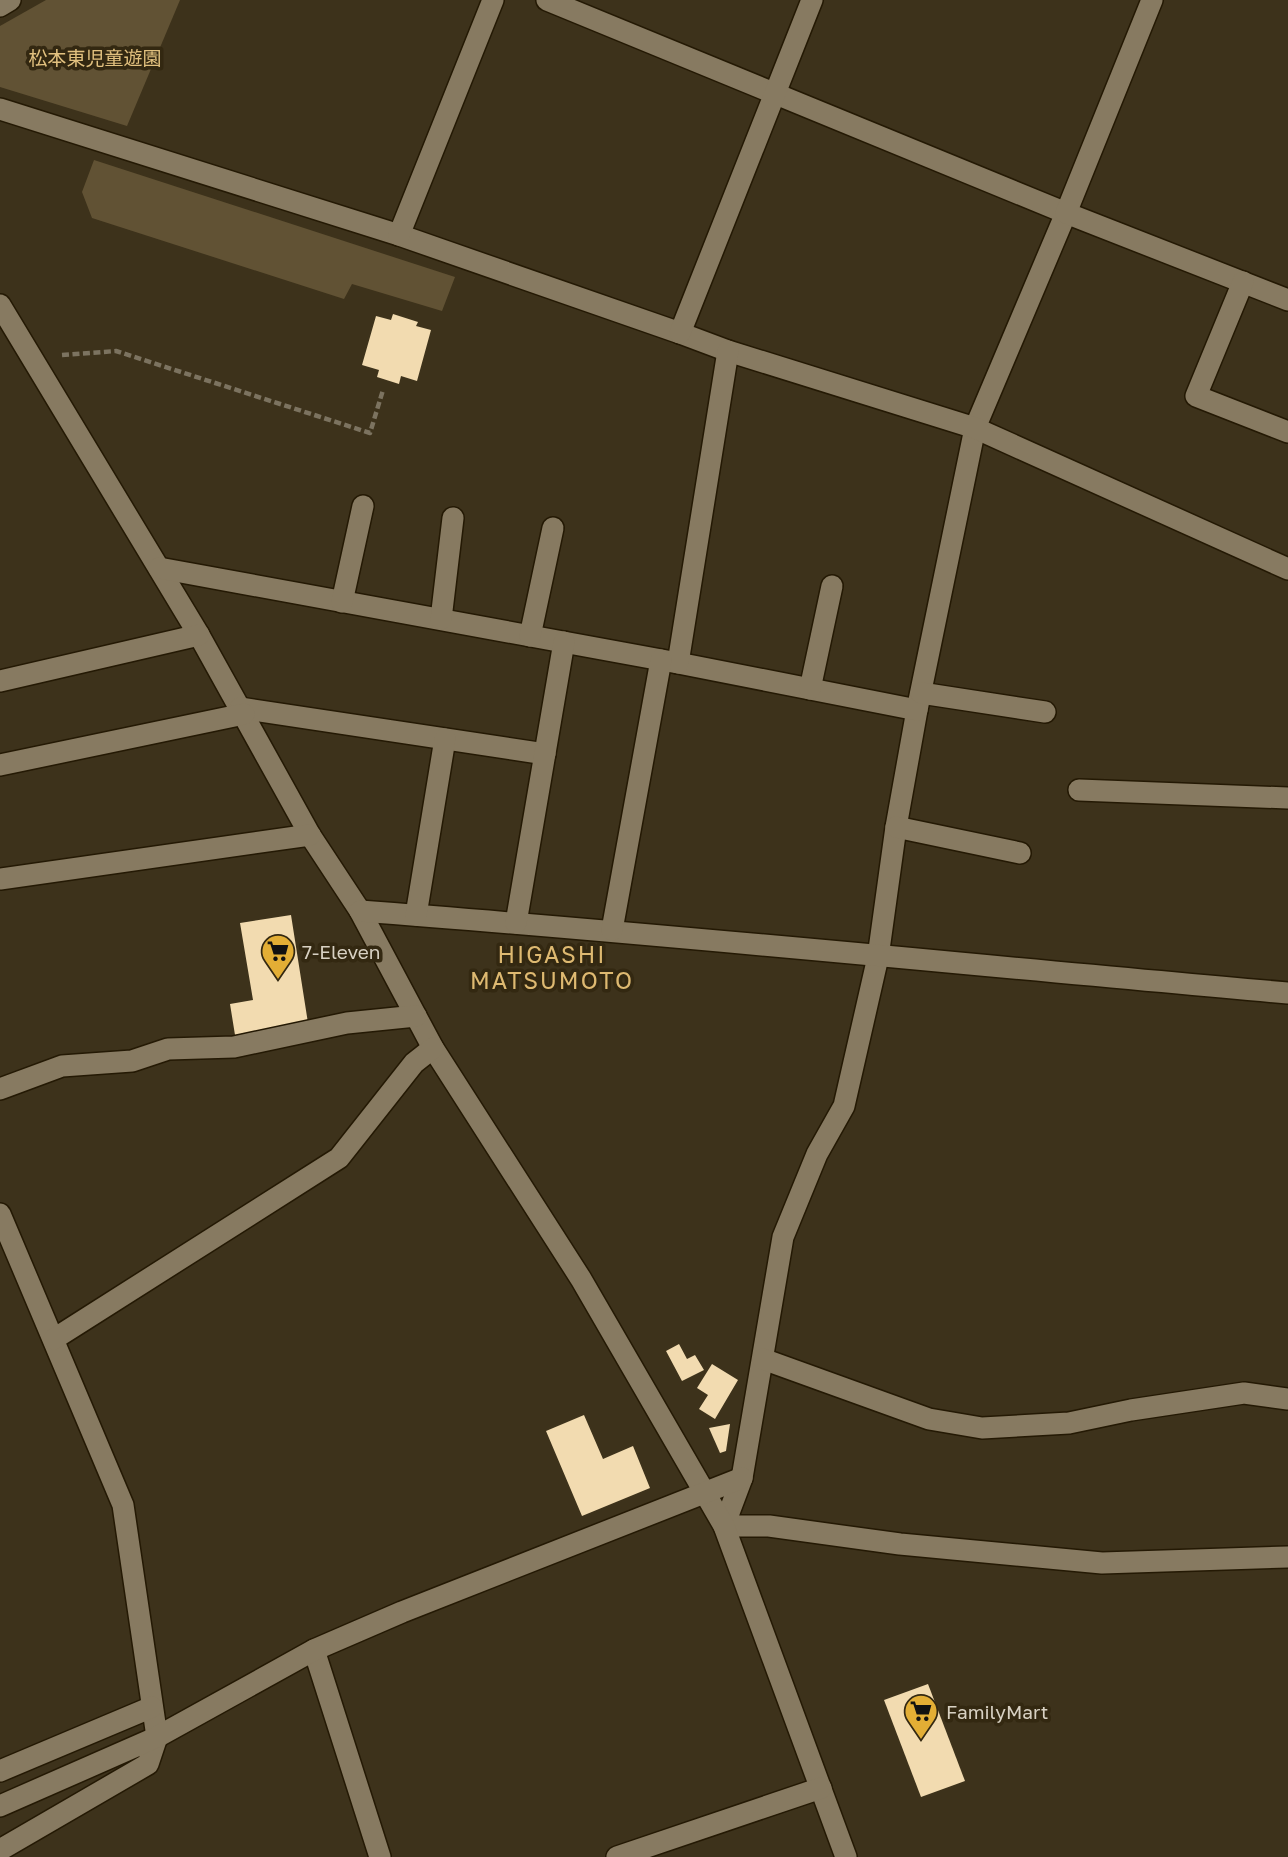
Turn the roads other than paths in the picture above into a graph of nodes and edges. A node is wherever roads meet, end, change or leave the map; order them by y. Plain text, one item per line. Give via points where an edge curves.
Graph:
1 (10, 0) edge
2 (493, 0) edge
3 (547, 0) edge
4 (812, 0) edge
5 (1152, 0) edge
6 (0, 6) edge
7 (774, 94) junction
8 (0, 109) edge
9 (1066, 213) junction
10 (399, 235) junction
11 (1243, 282) junction
12 (1288, 300) edge
13 (0, 304) edge
14 (680, 332) junction
15 (728, 351) junction
16 (975, 428) junction
17 (1288, 432) edge
18 (363, 506) dead end
19 (453, 518) dead end
20 (552, 528) dead end
21 (159, 568) junction
22 (1288, 569) edge
23 (832, 586) dead end
24 (342, 602) junction
25 (441, 619) junction
26 (199, 635) junction
27 (530, 636) junction
28 (564, 642) junction
29 (669, 661) junction
30 (0, 681) edge
31 (810, 689) junction
32 (919, 701) junction
33 (242, 711) junction
34 (1045, 712) dead end
35 (445, 739) junction
36 (545, 754) junction
37 (0, 765) edge
38 (1079, 790) dead end
39 (1288, 798) edge
40 (896, 827) junction
41 (310, 835) junction
42 (1020, 853) dead end
43 (0, 879) edge
44 (360, 911) junction
45 (416, 915) junction
46 (516, 923) junction
47 (612, 930) junction
48 (878, 957) junction
49 (1288, 993) edge
50 (416, 1016) junction
51 (433, 1048) junction
52 (0, 1089) edge
53 (1, 1219) edge
54 (54, 1339) junction
55 (763, 1359) junction
56 (1288, 1398) edge
57 (742, 1478) junction
58 (703, 1492) junction
59 (724, 1526) junction
60 (1288, 1557) edge
61 (314, 1650) junction
62 (152, 1707) junction
63 (157, 1737) junction
64 (0, 1771) edge
65 (821, 1788) junction
66 (0, 1806) edge
67 (0, 1850) edge
68 (380, 1857) edge
69 (617, 1857) edge
70 (846, 1857) edge

1 - 6 street
2 - 10 street
3 - 7 street
4 - 7 street
5 - 9 street
7 - 9 street
7 - 14 street
8 - 10 street
9 - 11 street
9 - 16 street
10 - 14 street
11 - 12 street
11 - 17 street via 1196,396
13 - 21 street
14 - 15 street
15 - 16 street
15 - 29 street
16 - 22 street
16 - 32 street
18 - 24 street
19 - 25 street
20 - 27 street
21 - 24 street
21 - 26 street
23 - 31 street
24 - 25 street
25 - 27 street
26 - 30 street
26 - 33 street
27 - 28 street
28 - 29 street
28 - 36 street
29 - 31 street
29 - 47 street
31 - 32 street
32 - 34 street
32 - 40 street
33 - 35 street
33 - 37 street
33 - 41 street
35 - 36 street
35 - 45 street
36 - 46 street
38 - 39 street
40 - 42 street
40 - 48 street
41 - 43 street
41 - 44 street
44 - 45 street
44 - 50 street
45 - 46 street
46 - 47 street
47 - 48 street
48 - 49 street
48 - 55 street via 844,1106 817,1154 783,1237
50 - 51 street
50 - 52 street via 347,1023 234,1047 168,1049 132,1061 62,1066
51 - 54 street via 414,1063 339,1158
51 - 58 street via 580,1279
53 - 54 street
54 - 62 street via 123,1505
55 - 56 street via 929,1419 982,1429 1069,1423 1244,1393
55 - 57 street
57 - 58 street
57 - 59 street
58 - 59 street
58 - 61 street
59 - 60 street via 769,1526 1101,1563
59 - 65 street
61 - 63 street
61 - 68 street
62 - 63 street
62 - 64 street
63 - 66 street
63 - 67 street via 148,1764
65 - 69 street
65 - 70 street

